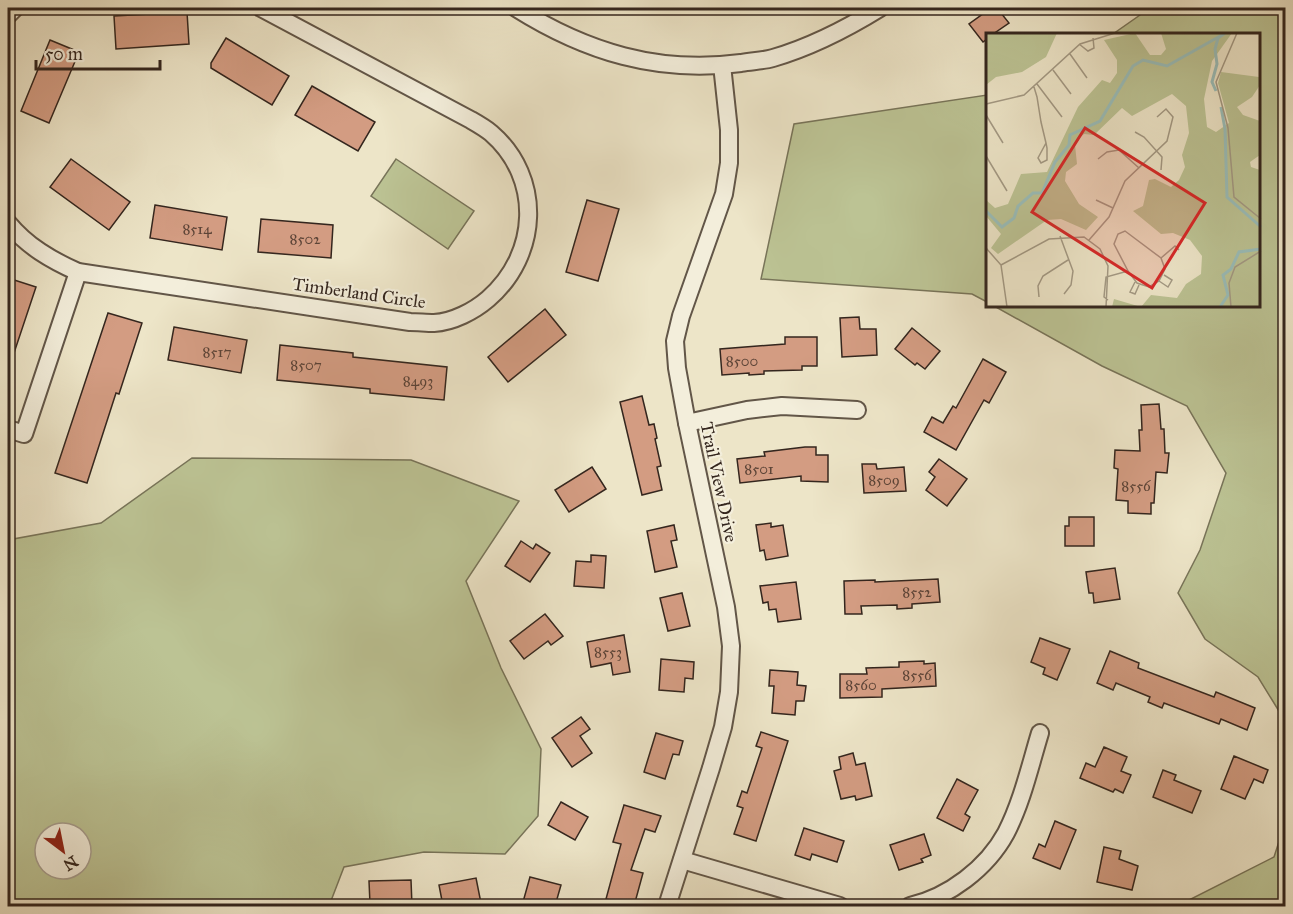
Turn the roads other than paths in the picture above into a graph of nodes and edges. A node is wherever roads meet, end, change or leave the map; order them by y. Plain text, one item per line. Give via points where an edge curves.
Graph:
1 (15, 8) edge
2 (265, 8) edge
3 (516, 8) edge
4 (880, 8) edge
5 (8, 15) edge
6 (722, 65) junction
7 (8, 223) edge
8 (78, 272) junction
9 (857, 410) dead end
10 (687, 423) junction
11 (8, 429) edge
12 (1040, 733) dead end
13 (682, 860) junction
14 (667, 906) edge
15 (840, 906) edge
16 (910, 906) edge

1 - 5 street
2 - 8 street, Timberland Circle via 490,132 515,165 527,197 524,248 513,271 478,307 435,323
3 - 6 street via 586,45 633,60 677,66
4 - 6 street via 819,42 771,58
6 - 10 street, Trail View Drive via 729,130 726,183 675,341
7 - 8 street, Timberland Circle via 34,249
8 - 11 street via 24,434
9 - 10 street via 782,406
10 - 13 street, Trail View Drive via 731,646 723,727
12 - 16 street via 1015,813 989,857 946,892
13 - 14 street, Trail View Drive
13 - 15 street

